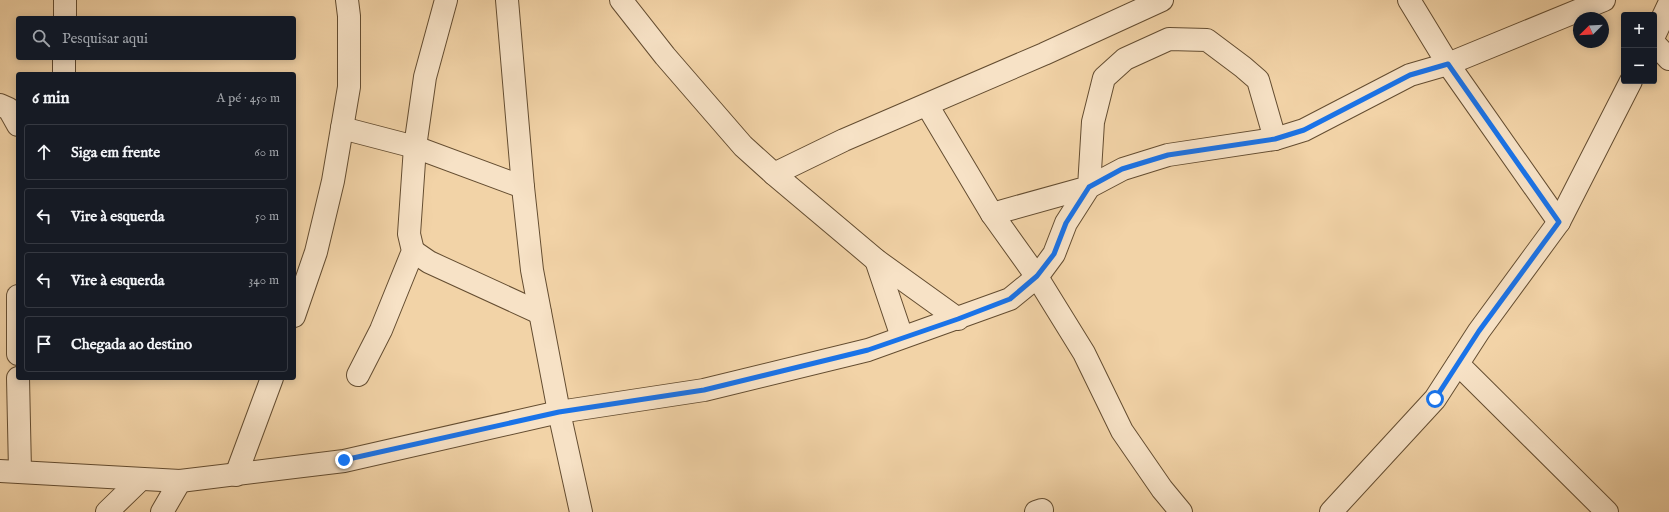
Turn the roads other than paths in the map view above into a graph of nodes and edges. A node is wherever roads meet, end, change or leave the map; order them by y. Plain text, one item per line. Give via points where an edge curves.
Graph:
1 (66, 0) edge
2 (347, 0) edge
3 (446, 0) edge
4 (507, 0) edge
5 (621, 0) edge
6 (1162, 0) edge
7 (1409, 0) edge
8 (1604, 0) edge
9 (1669, 4) edge
10 (65, 16) edge
11 (1657, 30) edge
12 (1657, 46) edge
13 (1669, 59) edge
14 (64, 60) edge
15 (1448, 64) junction
16 (64, 72) edge
17 (1629, 84) edge
18 (927, 104) junction
19 (0, 105) edge
20 (16, 121) edge
21 (342, 128) junction
22 (1275, 139) junction
23 (415, 146) junction
24 (774, 174) junction
25 (522, 187) junction
26 (1089, 187) junction
27 (992, 214) junction
28 (1559, 222) junction
29 (413, 251) junction
30 (876, 260) junction
31 (1037, 276) junction
32 (296, 310) edge
33 (540, 313) junction
34 (958, 319) junction
35 (902, 338) junction
36 (1458, 364) junction
37 (358, 375) dead end
38 (18, 380) edge
39 (271, 380) edge
40 (559, 412) junction
41 (10, 471) edge
42 (236, 475) junction
43 (141, 479) junction
44 (180, 481) junction
45 (107, 512) edge
46 (162, 512) edge
47 (581, 512) edge
48 (1181, 512) edge
49 (1331, 512) edge
50 (1607, 512) edge

1 - 10 street
2 - 21 street via 349,87
3 - 23 street via 425,77
4 - 25 street
5 - 24 street via 665,56 743,146
6 - 18 street
7 - 15 street
8 - 15 street
9 - 11 street
12 - 13 street
14 - 16 street
15 - 22 street via 1410,75 1304,130
15 - 28 street
17 - 28 street
18 - 24 street
18 - 27 street
19 - 20 street via 9,109
21 - 23 street
21 - 32 street via 333,181 316,252
22 - 26 street via 1168,155 1122,169
22 - 26 street via 1258,80 1207,40 1169,39 1125,59 1104,78 1093,122
23 - 25 street
23 - 29 street via 410,234
24 - 30 street
25 - 33 street
26 - 27 street
26 - 31 street via 1066,223 1054,254
27 - 31 street
28 - 36 street via 1479,331
29 - 33 street via 429,262
29 - 37 street via 381,330
30 - 34 street
30 - 35 street
31 - 34 street via 1010,299
31 - 48 street via 1084,353 1122,431
33 - 40 street
34 - 35 street
35 - 40 street via 868,350 704,390
36 - 49 street via 1435,399
36 - 50 street
38 - 41 street
39 - 42 street
40 - 42 street via 344,460
40 - 47 street
41 - 43 street
42 - 44 street
43 - 44 street
43 - 45 street
44 - 46 street

